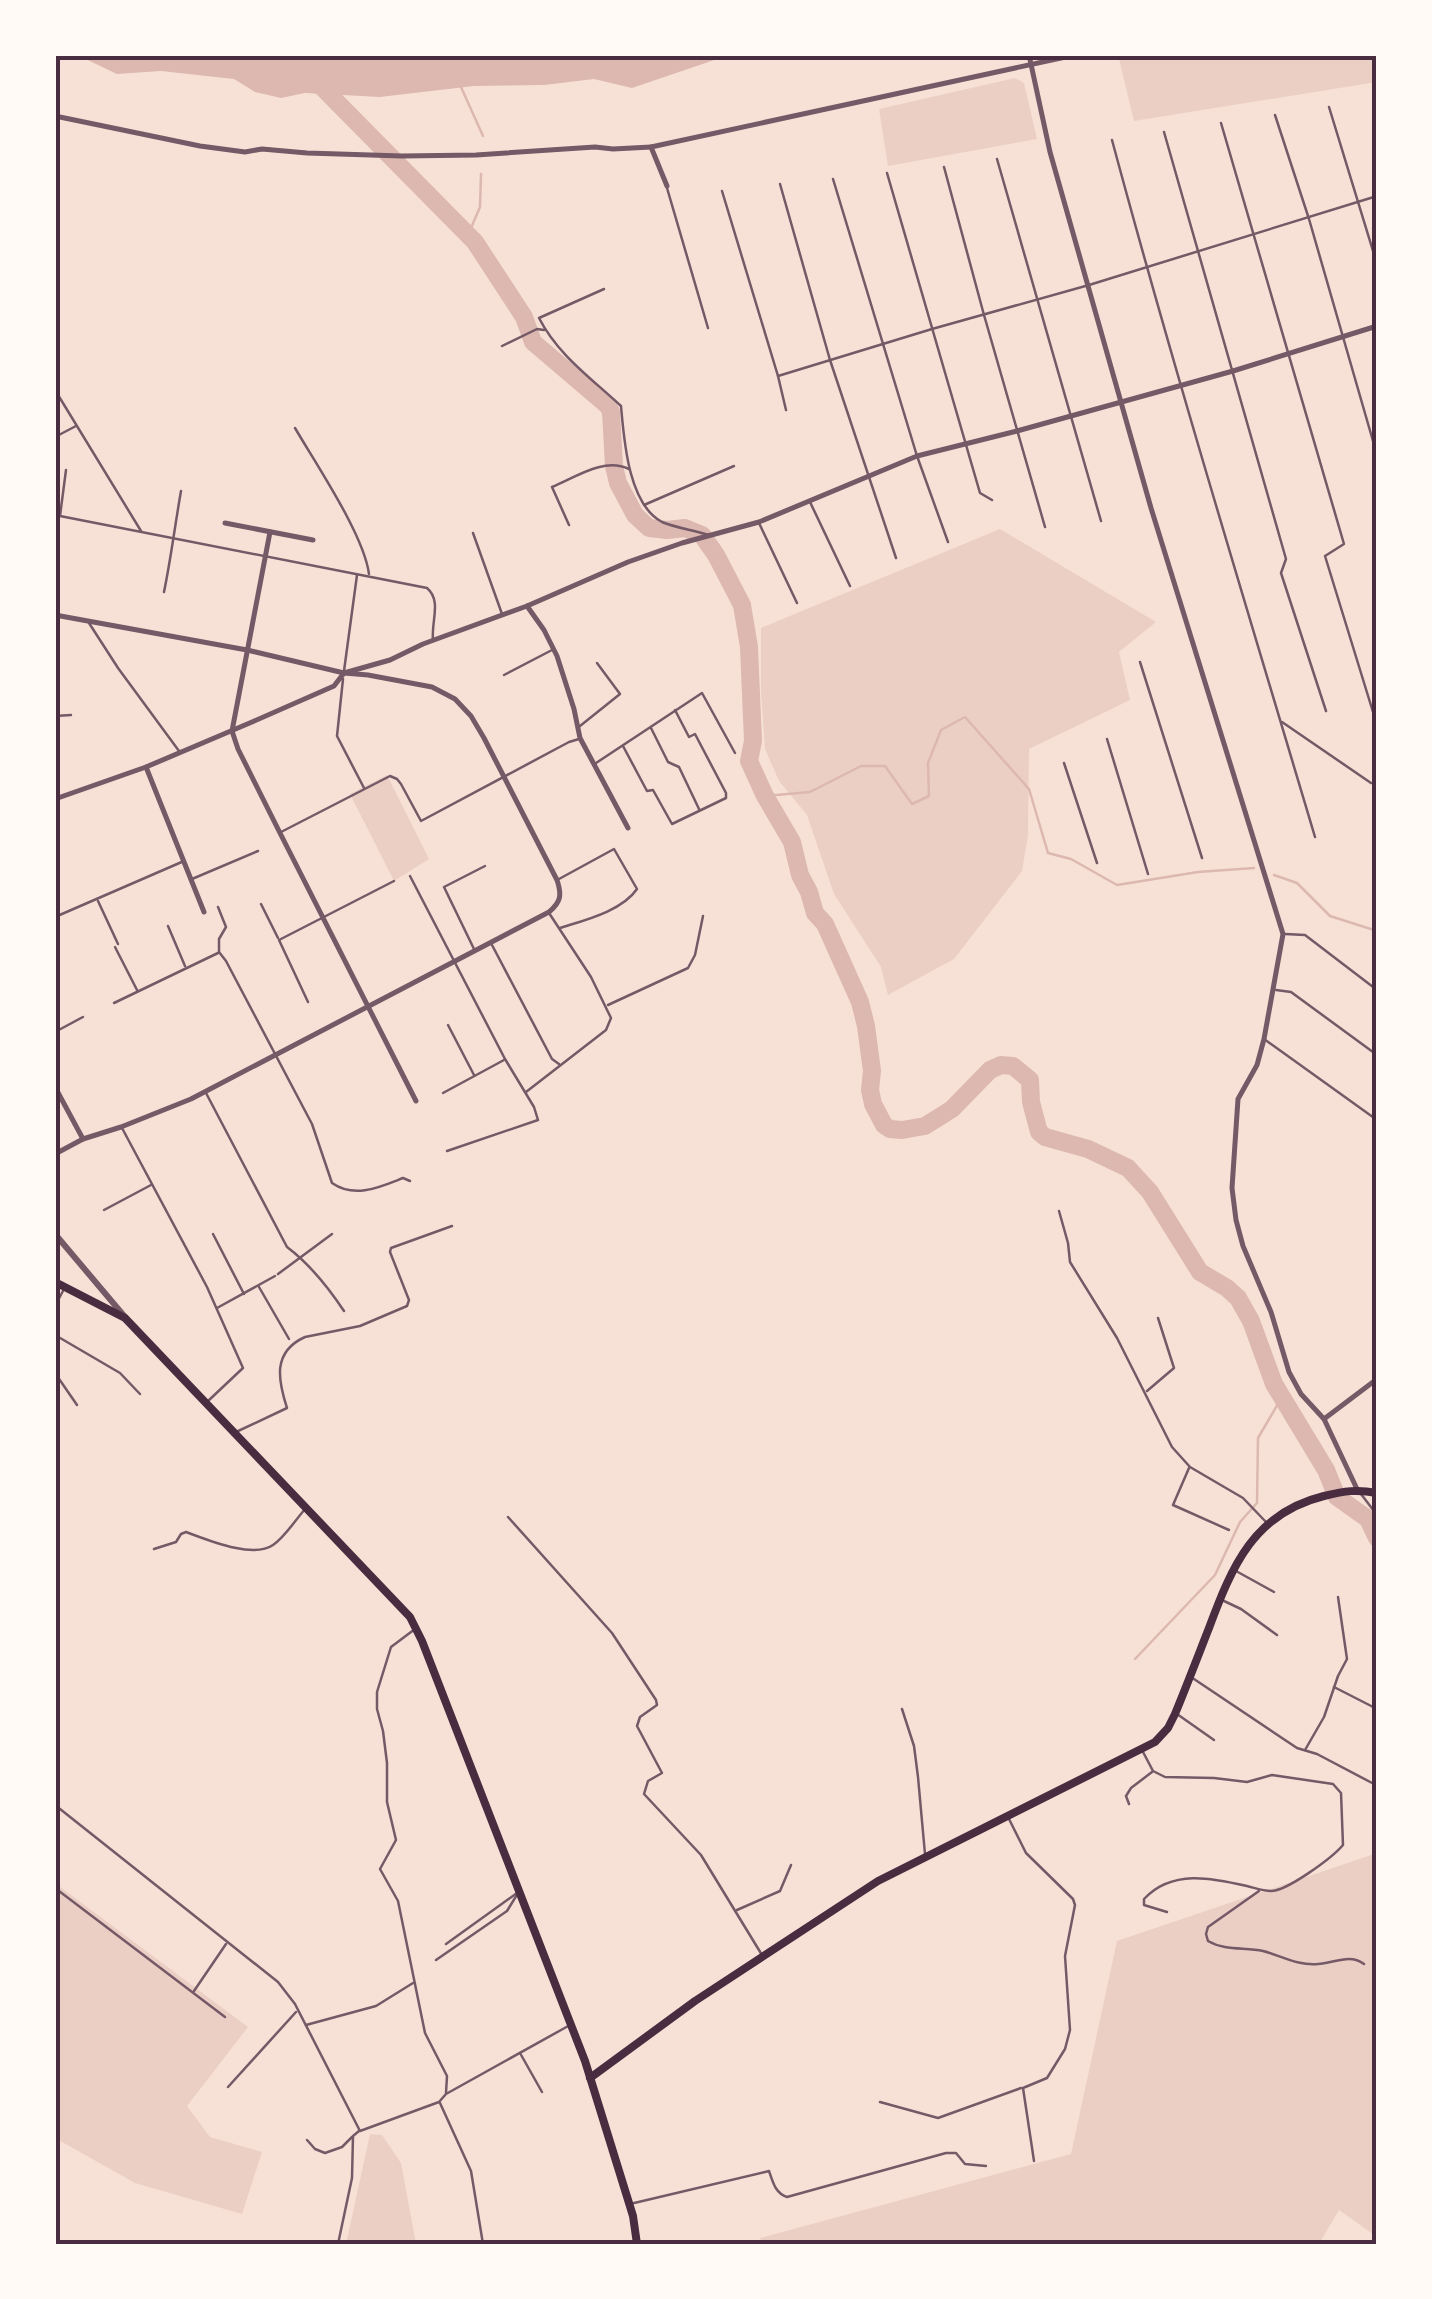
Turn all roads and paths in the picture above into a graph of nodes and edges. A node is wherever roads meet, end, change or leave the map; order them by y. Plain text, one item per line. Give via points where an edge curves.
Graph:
1 (1029, 55) edge
2 (1075, 55) edge
3 (1031, 64) junction
4 (1329, 106) dead end
5 (1275, 115) dead end
6 (55, 116) edge
7 (1222, 123) dead end
8 (1164, 132) dead end
9 (1112, 140) dead end
10 (651, 147) junction
11 (998, 159) dead end
12 (944, 167) dead end
13 (888, 173) dead end
14 (833, 179) dead end
15 (780, 184) dead end
16 (667, 186) joint
17 (722, 191) dead end
18 (1377, 196) edge
19 (1359, 202) junction
20 (1309, 218) junction
21 (1253, 236) junction
22 (1198, 252) junction
23 (1377, 264) edge
24 (1146, 266) junction
25 (1089, 286) junction
26 (604, 288) dead end
27 (1038, 299) junction
28 (984, 315) junction
29 (1377, 326) edge
30 (708, 328) dead end
31 (932, 328) junction
32 (545, 330) junction
33 (1342, 338) junction
34 (884, 343) junction
35 (502, 346) dead end
36 (1290, 354) junction
37 (830, 360) junction
38 (1233, 370) junction
39 (778, 376) junction
40 (1179, 386) junction
41 (55, 390) edge
42 (1122, 401) junction
43 (786, 410) dead end
44 (1070, 415) junction
45 (76, 426) junction
46 (295, 428) dead end
47 (1017, 431) junction
48 (55, 438) edge
49 (1373, 441) dead end
50 (968, 444) junction
51 (917, 456) junction
52 (734, 466) dead end
53 (66, 470) dead end
54 (630, 470) junction
55 (867, 476) junction
56 (181, 491) dead end
57 (992, 500) dead end
58 (810, 501) junction
59 (644, 505) junction
60 (1101, 521) dead end
61 (759, 522) junction
62 (225, 523) dead end
63 (569, 525) dead end
64 (1045, 528) dead end
65 (141, 532) junction
66 (270, 532) junction
67 (472, 533) dead end
68 (710, 535) junction
69 (174, 538) junction
70 (313, 540) dead end
71 (948, 542) dead end
72 (264, 556) junction
73 (896, 558) dead end
74 (358, 573) junction
75 (369, 575) junction
76 (850, 586) dead end
77 (164, 592) dead end
78 (797, 603) dead end
79 (527, 606) junction
80 (55, 615) edge
81 (502, 616) junction
82 (88, 622) junction
83 (433, 641) junction
84 (247, 650) junction
85 (554, 650) junction
86 (1140, 662) dead end
87 (597, 663) dead end
88 (344, 672) junction
89 (504, 675) dead end
90 (675, 710) junction
91 (1326, 712) dead end
92 (71, 715) dead end
93 (55, 716) edge
94 (1280, 722) junction
95 (1377, 725) edge
96 (578, 726) junction
97 (650, 727) junction
98 (232, 731) junction
99 (580, 738) junction
100 (1106, 739) dead end
101 (623, 746) junction
102 (180, 752) junction
103 (735, 753) dead end
104 (1064, 763) dead end
105 (595, 764) junction
106 (146, 767) junction
107 (504, 777) junction
108 (1370, 782) dead end
109 (364, 788) junction
110 (55, 799) edge
111 (700, 811) junction
112 (628, 828) dead end
113 (280, 833) junction
114 (1314, 836) dead end
115 (258, 851) dead end
116 (1202, 858) dead end
117 (185, 860) junction
118 (1096, 862) dead end
119 (485, 866) dead end
120 (1148, 874) dead end
121 (410, 876) dead end
122 (192, 879) junction
123 (557, 880) junction
124 (394, 881) dead end
125 (98, 899) junction
126 (261, 904) dead end
127 (218, 907) dead end
128 (204, 912) dead end
129 (548, 912) junction
130 (703, 916) dead end
131 (55, 917) edge
132 (324, 918) junction
133 (168, 926) dead end
134 (559, 928) junction
135 (1284, 934) junction
136 (279, 940) junction
137 (490, 942) junction
138 (474, 950) junction
139 (219, 952) junction
140 (453, 962) junction
141 (186, 968) junction
142 (1274, 990) junction
143 (1377, 990) edge
144 (138, 992) junction
145 (308, 1002) dead end
146 (114, 1003) dead end
147 (606, 1005) junction
148 (368, 1007) junction
149 (84, 1017) dead end
150 (448, 1025) dead end
151 (55, 1032) edge
152 (1264, 1039) junction
153 (276, 1056) junction
154 (1377, 1056) edge
155 (505, 1059) junction
156 (560, 1065) junction
157 (474, 1076) junction
158 (55, 1088) edge
159 (205, 1092) junction
160 (443, 1093) dead end
161 (524, 1093) junction
162 (416, 1101) dead end
163 (1376, 1120) edge
164 (121, 1127) junction
165 (83, 1139) junction
166 (447, 1151) dead end
167 (55, 1154) edge
168 (410, 1181) dead end
169 (152, 1184) junction
170 (104, 1210) dead end
171 (1059, 1211) dead end
172 (452, 1226) dead end
173 (55, 1234) edge
174 (213, 1234) dead end
175 (332, 1234) dead end
176 (299, 1256) junction
177 (55, 1282) edge
178 (258, 1286) junction
179 (65, 1288) junction
180 (244, 1294) junction
181 (55, 1306) edge
182 (216, 1308) junction
183 (344, 1311) dead end
184 (126, 1318) junction
185 (1158, 1318) dead end
186 (55, 1335) edge
187 (289, 1339) dead end
188 (55, 1373) edge
189 (1377, 1379) edge
190 (1146, 1392) junction
191 (140, 1394) dead end
192 (206, 1402) junction
193 (78, 1404) dead end
194 (1324, 1419) junction
195 (235, 1432) junction
196 (1190, 1467) junction
197 (1357, 1489) junction
198 (1377, 1493) edge
199 (307, 1507) junction
200 (508, 1516) dead end
201 (1377, 1516) edge
202 (1267, 1524) junction
203 (1229, 1530) dead end
204 (154, 1549) dead end
205 (1233, 1570) junction
206 (1274, 1592) dead end
207 (1338, 1597) dead end
208 (1220, 1599) junction
209 (416, 1629) junction
210 (1277, 1635) dead end
211 (1190, 1676) junction
212 (1334, 1688) junction
213 (1377, 1709) edge
214 (902, 1710) dead end
215 (1175, 1714) junction
216 (1214, 1740) dead end
217 (1141, 1749) junction
218 (1305, 1750) junction
219 (1153, 1771) junction
220 (1374, 1784) dead end
221 (1129, 1804) dead end
222 (55, 1805) edge
223 (1008, 1816) junction
224 (926, 1855) junction
225 (791, 1865) dead end
226 (55, 1888) edge
227 (1261, 1890) junction
228 (518, 1892) junction
229 (736, 1911) junction
230 (1167, 1912) dead end
231 (227, 1943) junction
232 (446, 1944) dead end
233 (762, 1956) junction
234 (436, 1960) dead end
235 (1364, 1964) dead end
236 (414, 1982) junction
237 (194, 1993) junction
238 (297, 2011) junction
239 (225, 2017) dead end
240 (306, 2024) junction
241 (571, 2024) junction
242 (520, 2052) junction
243 (590, 2078) junction
244 (228, 2087) dead end
245 (1023, 2088) junction
246 (542, 2092) dead end
247 (446, 2094) junction
248 (439, 2102) junction
249 (880, 2102) dead end
250 (360, 2130) junction
251 (353, 2136) junction
252 (307, 2140) dead end
253 (1034, 2161) dead end
254 (986, 2166) dead end
255 (629, 2204) junction
256 (338, 2244) edge
257 (484, 2244) edge
258 (637, 2244) edge

1 - 3 street
2 - 3 street
3 - 10 street
3 - 25 street
4 - 19 lane
5 - 20 lane
6 - 10 street via 246,152 402,156
7 - 21 lane
8 - 22 lane
9 - 24 lane
10 - 16 street
11 - 27 lane
12 - 28 lane
13 - 31 lane
14 - 34 lane
15 - 37 lane
16 - 30 lane
17 - 39 lane
18 - 19 lane
19 - 20 lane
19 - 23 lane
20 - 21 lane
20 - 33 lane
21 - 22 lane
21 - 36 lane
22 - 24 lane
22 - 38 lane
24 - 25 lane
24 - 40 lane
25 - 27 lane
25 - 42 street
26 - 32 lane via 539,318
27 - 28 lane
27 - 44 lane
28 - 31 lane
28 - 47 lane
29 - 33 street
31 - 34 lane
31 - 50 lane
32 - 35 lane
32 - 54 lane via 621,406
33 - 36 street
33 - 49 lane
34 - 37 lane
34 - 51 lane
36 - 38 street
36 - 95 lane via 1344,544 1325,556
37 - 39 lane
37 - 55 lane
38 - 40 street
38 - 91 lane via 1286,560 1280,573
39 - 43 lane
40 - 42 street
40 - 94 lane
41 - 45 lane
42 - 44 street
42 - 135 street
44 - 47 street
44 - 60 lane
45 - 48 lane
45 - 65 lane
46 - 75 lane via 353,530
47 - 50 street
47 - 64 lane
50 - 51 street
50 - 57 lane via 980,493
51 - 55 street
51 - 71 lane
52 - 59 lane
53 - 65 lane via 60,516
54 - 59 lane
54 - 63 lane via 606,464 552,487
55 - 58 street
55 - 73 lane
56 - 69 lane
58 - 61 street
58 - 76 lane
59 - 68 lane via 662,521
61 - 68 street
61 - 78 lane
62 - 66 street
65 - 69 lane
66 - 70 street
66 - 72 street
67 - 81 lane
68 - 79 street
69 - 72 lane
69 - 77 lane
72 - 74 lane
72 - 84 street
74 - 75 lane
74 - 88 lane
75 - 83 lane via 432,592
79 - 81 street
79 - 85 street
80 - 82 street
81 - 83 street
82 - 84 street
82 - 102 lane
83 - 88 street
84 - 88 street
84 - 98 street
85 - 89 lane
85 - 96 street
86 - 116 lane
87 - 96 lane via 620,694
88 - 98 street via 334,686
88 - 107 street via 432,687 455,699
88 - 109 lane via 337,736
90 - 97 lane
90 - 103 lane via 702,692
90 - 111 lane via 726,793
92 - 93 lane
94 - 108 lane
94 - 114 lane
96 - 99 street
97 - 101 lane
97 - 111 lane via 668,762 680,767
98 - 102 street
98 - 113 street
99 - 105 street
99 - 107 lane
100 - 120 lane
101 - 105 lane
101 - 111 lane via 672,824
102 - 106 street
104 - 118 lane
105 - 112 street
106 - 110 street
106 - 117 street
107 - 109 lane via 420,821 397,779
107 - 123 street
109 - 113 lane
113 - 132 street
115 - 122 lane
117 - 122 street
117 - 125 lane
119 - 138 lane via 444,887
121 - 140 lane
122 - 128 street
123 - 129 street via 561,896
123 - 134 lane via 614,849 637,889
124 - 132 lane
125 - 131 lane
125 - 144 lane
126 - 136 lane
127 - 139 lane via 226,927
129 - 134 lane
129 - 137 street
130 - 147 lane via 688,968
132 - 136 lane
132 - 148 street
133 - 141 lane
134 - 147 lane
135 - 142 street
135 - 143 lane via 1305,935
136 - 145 lane
137 - 138 street
137 - 156 lane
138 - 140 street
139 - 141 lane
139 - 153 lane
140 - 148 street
140 - 155 lane
141 - 144 lane
142 - 152 street
142 - 154 lane via 1292,992
144 - 146 lane
147 - 156 lane via 606,1030
148 - 153 street
148 - 162 street
149 - 151 lane
150 - 157 lane
152 - 163 lane
152 - 194 street via 1238,1099 1236,1220 1289,1372
153 - 159 street
153 - 168 lane via 312,1124 332,1182 360,1190
155 - 157 lane
155 - 161 lane
156 - 161 lane
157 - 160 lane
158 - 165 street
159 - 164 street
159 - 176 lane via 288,1247
161 - 166 lane via 538,1120
164 - 165 street
164 - 169 lane
165 - 167 street
169 - 170 lane
169 - 182 lane
171 - 190 lane via 1070,1262
172 - 195 lane via 392,1248 407,1306 360,1326 296,1340 280,1366 287,1408
173 - 184 street
174 - 180 lane
175 - 176 lane
176 - 178 lane
176 - 183 lane
177 - 179 main road
178 - 180 lane
178 - 187 lane
179 - 181 lane
179 - 184 main road
180 - 182 lane
182 - 192 lane via 243,1368
184 - 192 main road
185 - 190 lane via 1174,1368
186 - 191 lane via 120,1373
188 - 193 lane
189 - 194 street
190 - 196 lane
192 - 195 main road
194 - 197 street
195 - 199 main road
196 - 202 lane via 1242,1498
196 - 203 lane via 1173,1505
197 - 198 main road
197 - 201 lane
197 - 202 main road via 1303,1502
199 - 204 lane via 274,1545 256,1551 186,1532
199 - 209 main road
200 - 229 lane via 612,1633 656,1700 638,1726 662,1772 644,1794 700,1854
202 - 205 main road
205 - 206 lane
205 - 208 main road
207 - 212 lane via 1347,1658
208 - 210 lane
208 - 211 main road
209 - 228 main road
209 - 236 lane via 391,1647 377,1692 396,1840 380,1869 398,1901
211 - 215 main road
211 - 218 lane
212 - 213 lane
212 - 218 lane
214 - 224 lane via 914,1746
215 - 216 lane
215 - 217 main road via 1162,1736
217 - 219 lane
217 - 223 main road
218 - 220 lane
219 - 221 lane via 1130,1788
219 - 227 lane via 1238,1782 1272,1775 1337,1787 1341,1848 1282,1888
222 - 231 lane
223 - 224 main road
223 - 245 lane via 1026,1852 1075,1905 1066,1956 1069,2040 1047,2078
224 - 233 main road
225 - 229 lane via 780,1891
226 - 237 lane
227 - 230 lane via 1188,1876 1144,1899 1144,1905
227 - 235 lane via 1208,1927 1208,1942 1314,1965 1352,1958
228 - 232 lane
228 - 234 lane via 507,1911
228 - 241 main road
229 - 233 lane
231 - 237 lane
231 - 238 lane via 278,1982
233 - 243 main road
236 - 240 lane via 376,2006
236 - 247 lane
237 - 239 lane
238 - 240 lane
238 - 244 lane
240 - 250 lane
241 - 242 lane
241 - 243 main road
242 - 246 lane
242 - 247 lane
243 - 255 main road
245 - 249 lane via 938,2118
245 - 253 lane
247 - 248 lane
248 - 250 lane
248 - 257 lane via 471,2171
250 - 251 lane
251 - 252 lane via 326,2153
251 - 256 lane
254 - 255 lane via 964,2164 946,2152 787,2197 776,2190 769,2171
255 - 258 main road

